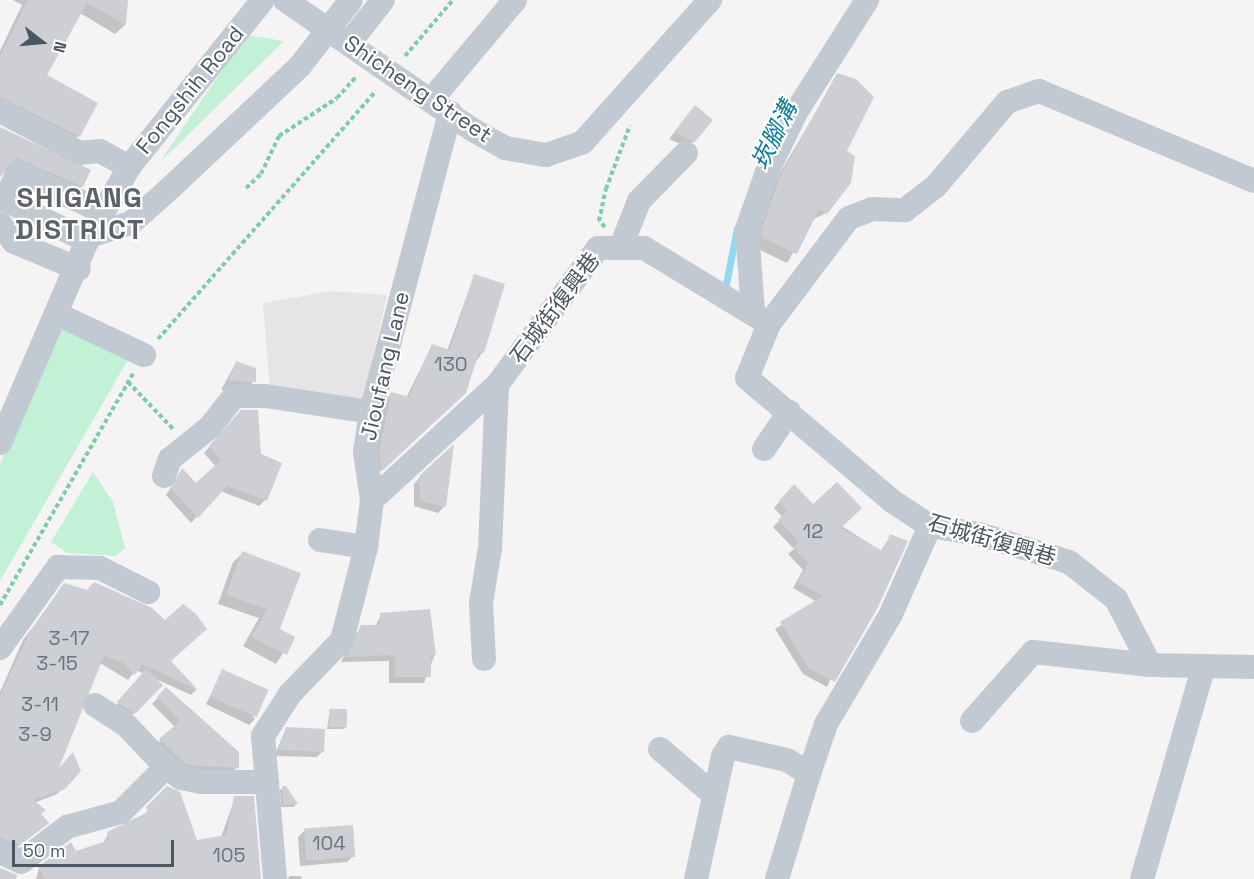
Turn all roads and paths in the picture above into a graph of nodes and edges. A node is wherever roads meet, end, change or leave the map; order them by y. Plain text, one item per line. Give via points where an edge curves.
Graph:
1 (263, 0) edge
2 (285, 0) edge
3 (351, 0) edge
4 (384, 0) edge
5 (453, 0) edge
6 (516, 0) edge
7 (867, 0) edge
8 (702, 5) edge
9 (350, 42) junction
10 (401, 60) dead end
11 (631, 88) junction
12 (376, 91) dead end
13 (441, 106) junction
14 (0, 111) edge
15 (686, 153) dead end
16 (129, 167) junction
17 (1254, 181) edge
18 (246, 188) dead end
19 (56, 191) junction
20 (103, 212) junction
21 (43, 219) junction
22 (0, 224) edge
23 (88, 239) junction
24 (622, 244) junction
25 (79, 269) junction
26 (59, 315) junction
27 (761, 317) junction
28 (144, 355) junction
29 (128, 382) junction
30 (496, 385) junction
31 (371, 412) junction
32 (789, 412) junction
33 (0, 443) edge
34 (188, 445) junction
35 (764, 449) dead end
36 (164, 476) dead end
37 (372, 500) junction
38 (930, 526) junction
39 (320, 540) dead end
40 (366, 547) junction
41 (148, 592) dead end
42 (0, 605) edge
43 (0, 648) edge
44 (484, 659) dead end
45 (1150, 665) junction
46 (1254, 667) edge
47 (1203, 669) junction
48 (95, 705) dead end
49 (972, 721) dead end
50 (660, 749) dead end
51 (166, 767) junction
52 (809, 774) junction
53 (267, 782) junction
54 (714, 795) junction
55 (17, 864) edge
56 (275, 879) edge
57 (696, 879) edge
58 (777, 879) edge
59 (1142, 879) edge

1 - 16 street, Fongshih Road
2 - 9 street, Shicheng Street
3 - 9 street
4 - 9 street
5 - 10 path
6 - 13 street
7 - 27 street via 796,112 766,172 747,229
8 - 11 street, Shicheng Street
9 - 13 street, Shicheng Street
9 - 18 path via 337,98 279,136 261,174
9 - 23 street via 300,66 131,223
11 - 13 street, Shicheng Street via 583,142 546,155 506,148
11 - 24 path via 631,121 599,221
12 - 28 path
13 - 31 street, Jioufang Lane
14 - 16 street via 80,153 100,151
15 - 24 street via 639,201
16 - 20 street, Fongshih Road
17 - 27 street, 石城街復興巷 via 1039,91 1007,102 936,186 905,210 872,209 849,218
19 - 20 street
19 - 21 street
19 - 21 street via 18,172 5,200
20 - 23 street, Fongshih Road
21 - 23 street
22 - 25 street via 14,242
23 - 25 street, Fongshih Road
24 - 27 street, 石城街復興巷 via 644,248
24 - 30 street, 石城街復興巷 via 598,248
25 - 26 street, Fongshih Road
26 - 28 street
26 - 33 street, Fongshih Road
27 - 32 street, 石城街復興巷 via 747,378
28 - 29 path
29 - 34 path
29 - 42 path
30 - 37 street, 石城街復興巷 via 417,470
30 - 44 street via 490,548 481,603
31 - 34 street via 265,396 234,396
31 - 37 street, Jioufang Lane via 365,452
32 - 35 street
32 - 38 street, 石城街復興巷 via 892,501
34 - 36 street via 170,459
37 - 40 street, Jioufang Lane
38 - 45 street, 石城街復興巷 via 979,534 1069,562 1116,599
38 - 52 street via 891,614 826,724
39 - 40 street
40 - 53 street, Jioufang Lane via 342,640 290,694 262,736
41 - 43 street via 100,568 58,567
45 - 47 street
45 - 49 street via 1033,652
46 - 47 street
47 - 59 street
48 - 51 street via 126,725
50 - 54 street
51 - 53 street via 181,778 201,782
51 - 55 street via 121,812 67,827
52 - 54 street via 787,760 729,747
52 - 58 street
53 - 56 street, Jioufang Lane
54 - 57 street

